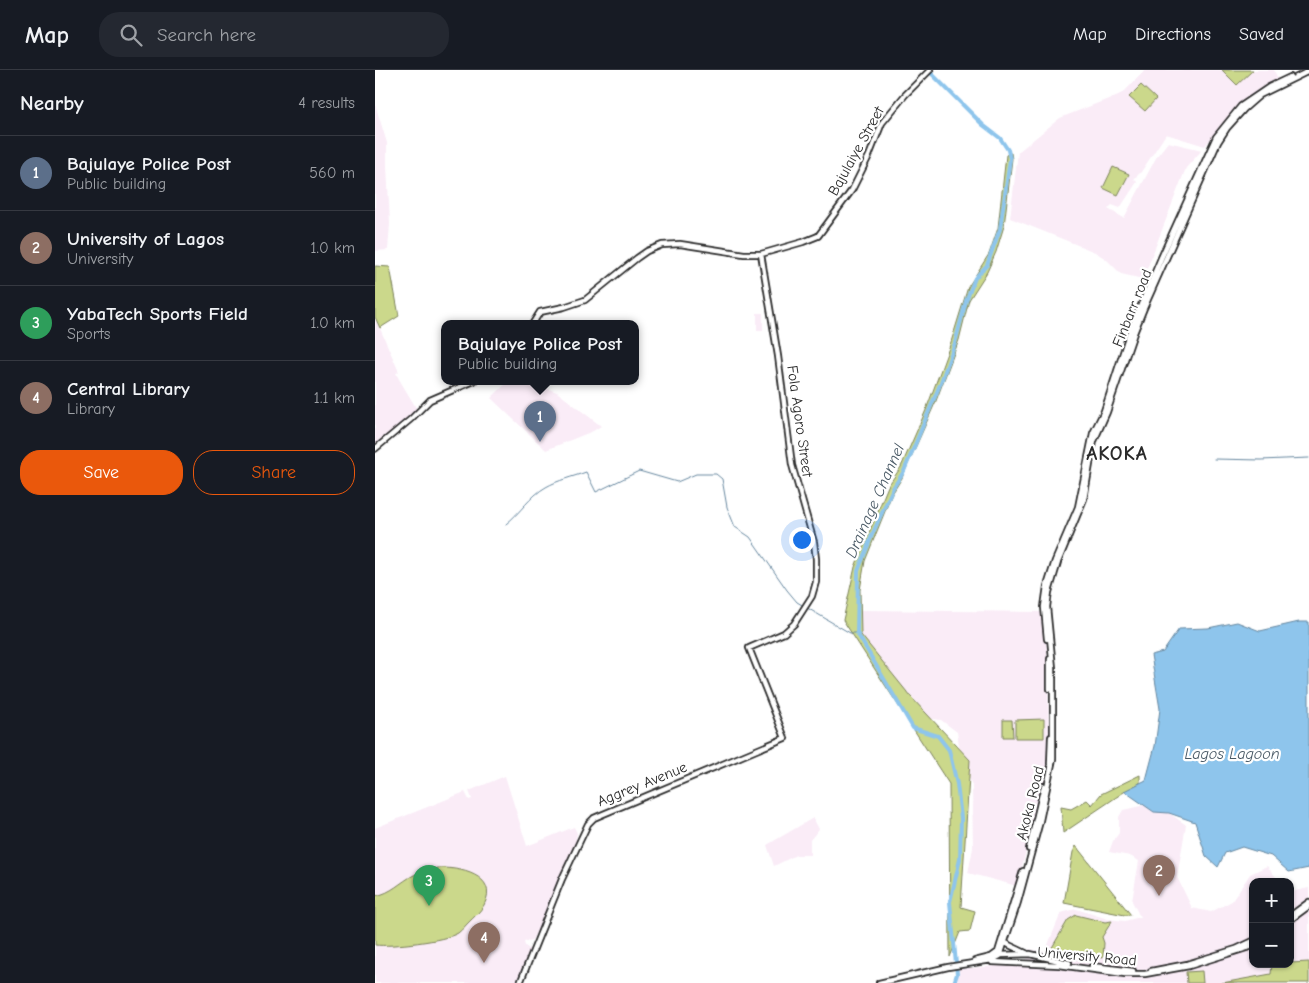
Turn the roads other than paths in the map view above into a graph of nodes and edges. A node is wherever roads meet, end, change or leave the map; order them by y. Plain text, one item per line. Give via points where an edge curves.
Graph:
1 (930, 70) edge
2 (1305, 70) edge
3 (1309, 71) edge
4 (761, 254) junction
5 (1142, 307) junction
6 (535, 320) edge
7 (465, 385) edge
8 (375, 449) edge
9 (1045, 607) joint
10 (785, 738) joint
11 (1052, 759) junction
12 (1309, 902) edge
13 (1309, 906) edge
14 (1294, 913) edge
15 (1294, 917) edge
16 (1005, 942) junction
17 (1249, 943) edge
18 (1249, 947) edge
19 (999, 948) junction
20 (1001, 954) junction
21 (1030, 954) junction
22 (1039, 956) junction
23 (991, 957) junction
24 (1015, 962) junction
25 (975, 963) junction
26 (1035, 964) junction
27 (957, 966) junction
28 (520, 983) edge
29 (879, 983) edge

1 - 4 main road, Bajulaiye Street via 882,123 851,190 818,236
2 - 5 main road, Finbarr road via 1250,99 1216,137
3 - 5 main road, Finbarr road via 1261,95 1227,128
4 - 6 main road, Bajulaiye Street via 680,244 662,245 637,258 585,300 540,312
4 - 10 main road, Fola Agoro Street via 792,465 816,551 816,582 812,596 794,624 784,633 749,648
5 - 9 main road, Finbarr road via 1094,441 1084,499 1058,562
7 - 8 main road via 430,400
9 - 11 main road, Akoka Road via 1053,668
10 - 28 main road, Aggrey Avenue via 590,821
11 - 16 main road, Akoka Road via 1039,825
11 - 19 main road
12 - 14 main road
13 - 15 main road
16 - 20 main road, Akoka Road
16 - 21 main road
17 - 22 main road, University Road via 1187,964 1143,971 1055,961
18 - 26 main road, University Road via 1150,974
19 - 20 main road
19 - 23 main road
20 - 21 main road, University Road
20 - 23 main road, University Road
20 - 24 main road
20 - 25 main road via 998,959
21 - 22 main road, University Road
22 - 26 main road via 1034,957
23 - 27 main road, University Road
24 - 25 main road, University Road
24 - 26 main road, University Road
25 - 27 main road
27 - 29 main road

